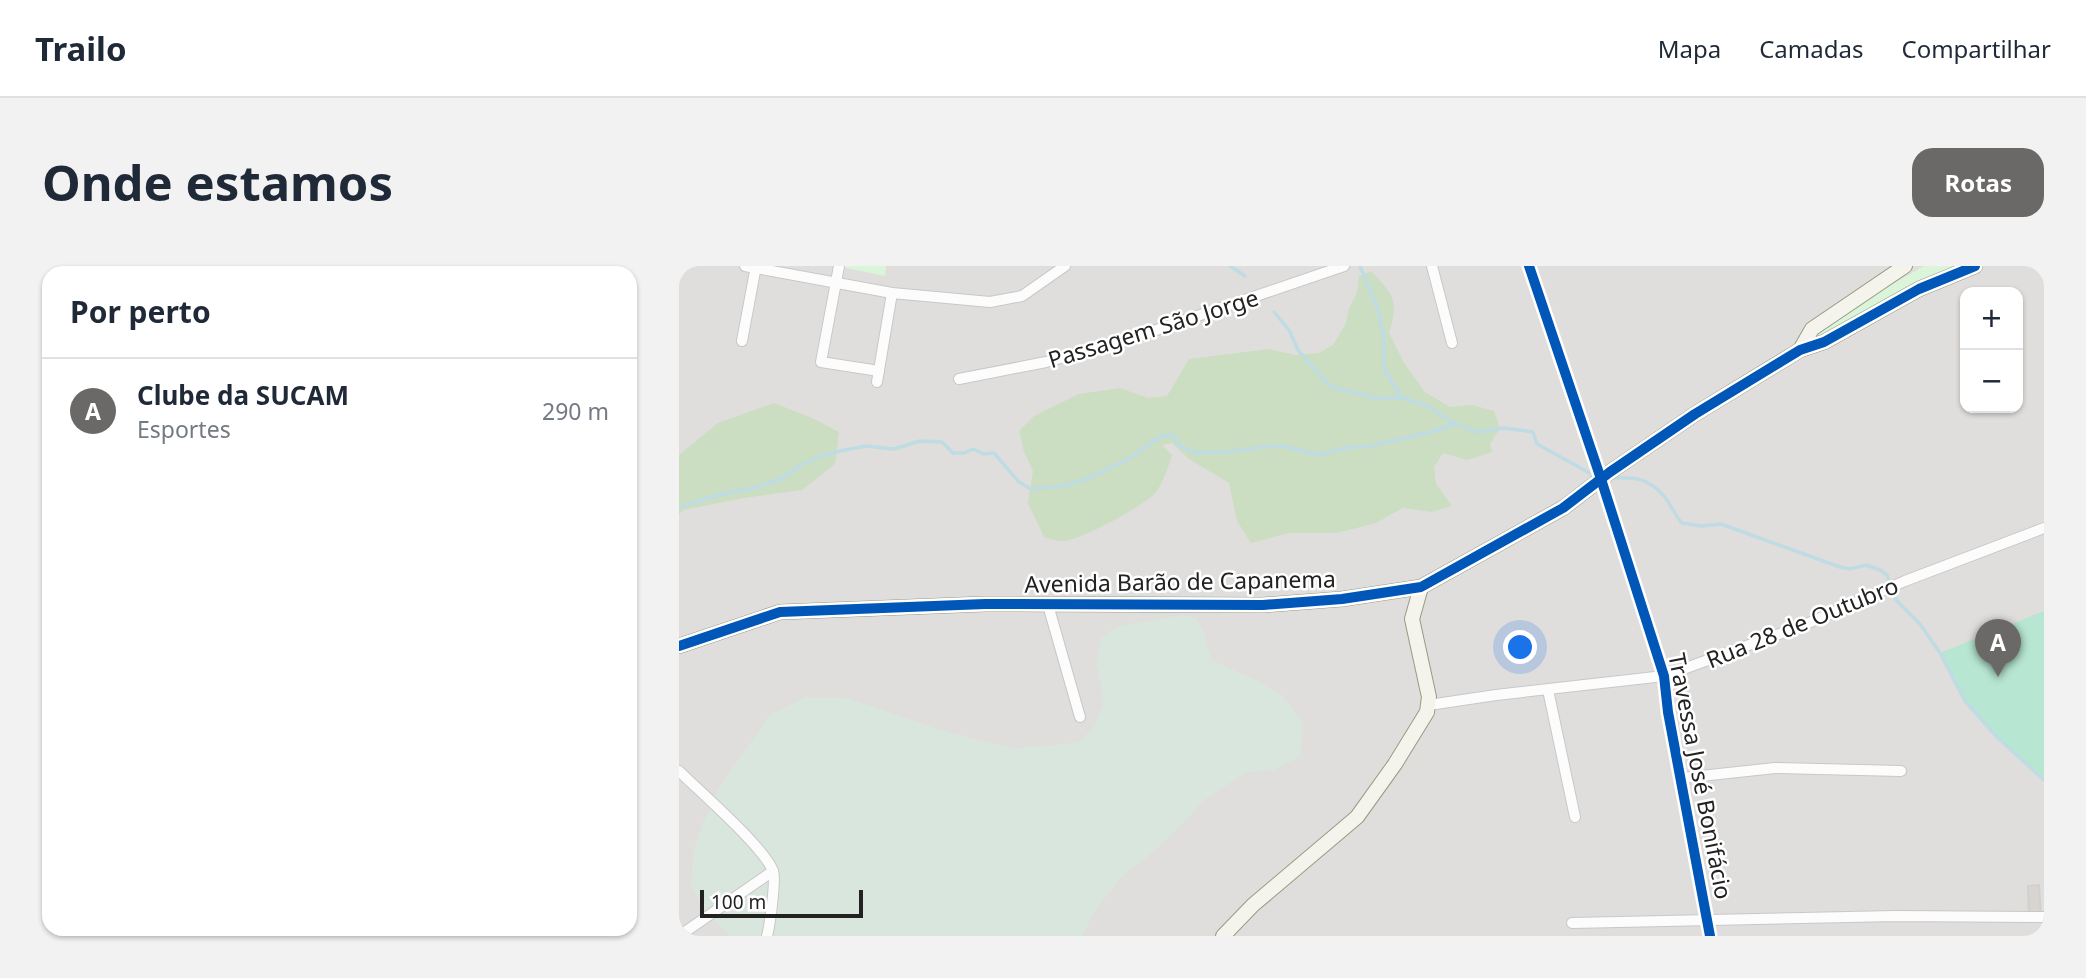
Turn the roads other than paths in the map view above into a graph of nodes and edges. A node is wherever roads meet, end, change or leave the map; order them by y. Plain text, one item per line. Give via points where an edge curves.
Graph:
1 (839, 266) edge
2 (1065, 266) edge
3 (1304, 266) edge
4 (1344, 266) edge
5 (1432, 266) edge
6 (1529, 266) edge
7 (1905, 266) edge
8 (1975, 266) edge
9 (752, 267) edge
10 (1310, 278) junction
11 (836, 284) junction
12 (893, 293) junction
13 (742, 341) dead end
14 (1452, 343) dead end
15 (1800, 350) junction
16 (960, 379) dead end
17 (1601, 479) junction
18 (2044, 528) edge
19 (1421, 587) junction
20 (1048, 605) junction
21 (679, 646) edge
22 (1664, 676) junction
23 (1548, 690) junction
24 (1429, 705) junction
25 (1080, 717) dead end
26 (679, 771) edge
27 (1901, 771) dead end
28 (1682, 778) junction
29 (1575, 817) dead end
30 (773, 872) junction
31 (2044, 917) edge
32 (1707, 920) junction
33 (1572, 923) dead end
34 (679, 936) edge
35 (767, 936) edge
36 (1223, 936) edge
37 (1710, 936) edge

1 - 11 street
2 - 12 street via 1022,296 990,302
3 - 10 street
4 - 10 street, Passagem São Jorge
5 - 14 street
6 - 17 street, Travessa José Bonifácio
7 - 15 street, Avenida Barão de Capanema via 1812,330
8 - 15 street, Avenida Barão de Capanema
9 - 11 street
9 - 13 street
10 - 16 street, Passagem São Jorge via 1123,341
11 - 12 street
11 - 12 street via 821,362 878,376
15 - 17 street, Avenida Barão de Capanema
17 - 19 street, Avenida Barão de Capanema via 1563,508
17 - 22 street, Travessa José Bonifácio
18 - 22 street, Rua 28 de Outubro
19 - 20 street, Avenida Barão de Capanema via 1263,605
19 - 24 street via 1412,619
20 - 21 street, Avenida Barão de Capanema via 780,612
20 - 25 street
22 - 23 street, Rua 28 de Outubro
22 - 28 street, Travessa José Bonifácio
23 - 24 street, Rua 28 de Outubro
23 - 29 street
24 - 36 street via 1357,817
26 - 30 street via 753,844
27 - 28 street via 1775,768
28 - 32 street, Travessa José Bonifácio
30 - 34 street
30 - 35 street
31 - 32 street
32 - 33 street
32 - 37 street, Travessa José Bonifácio

